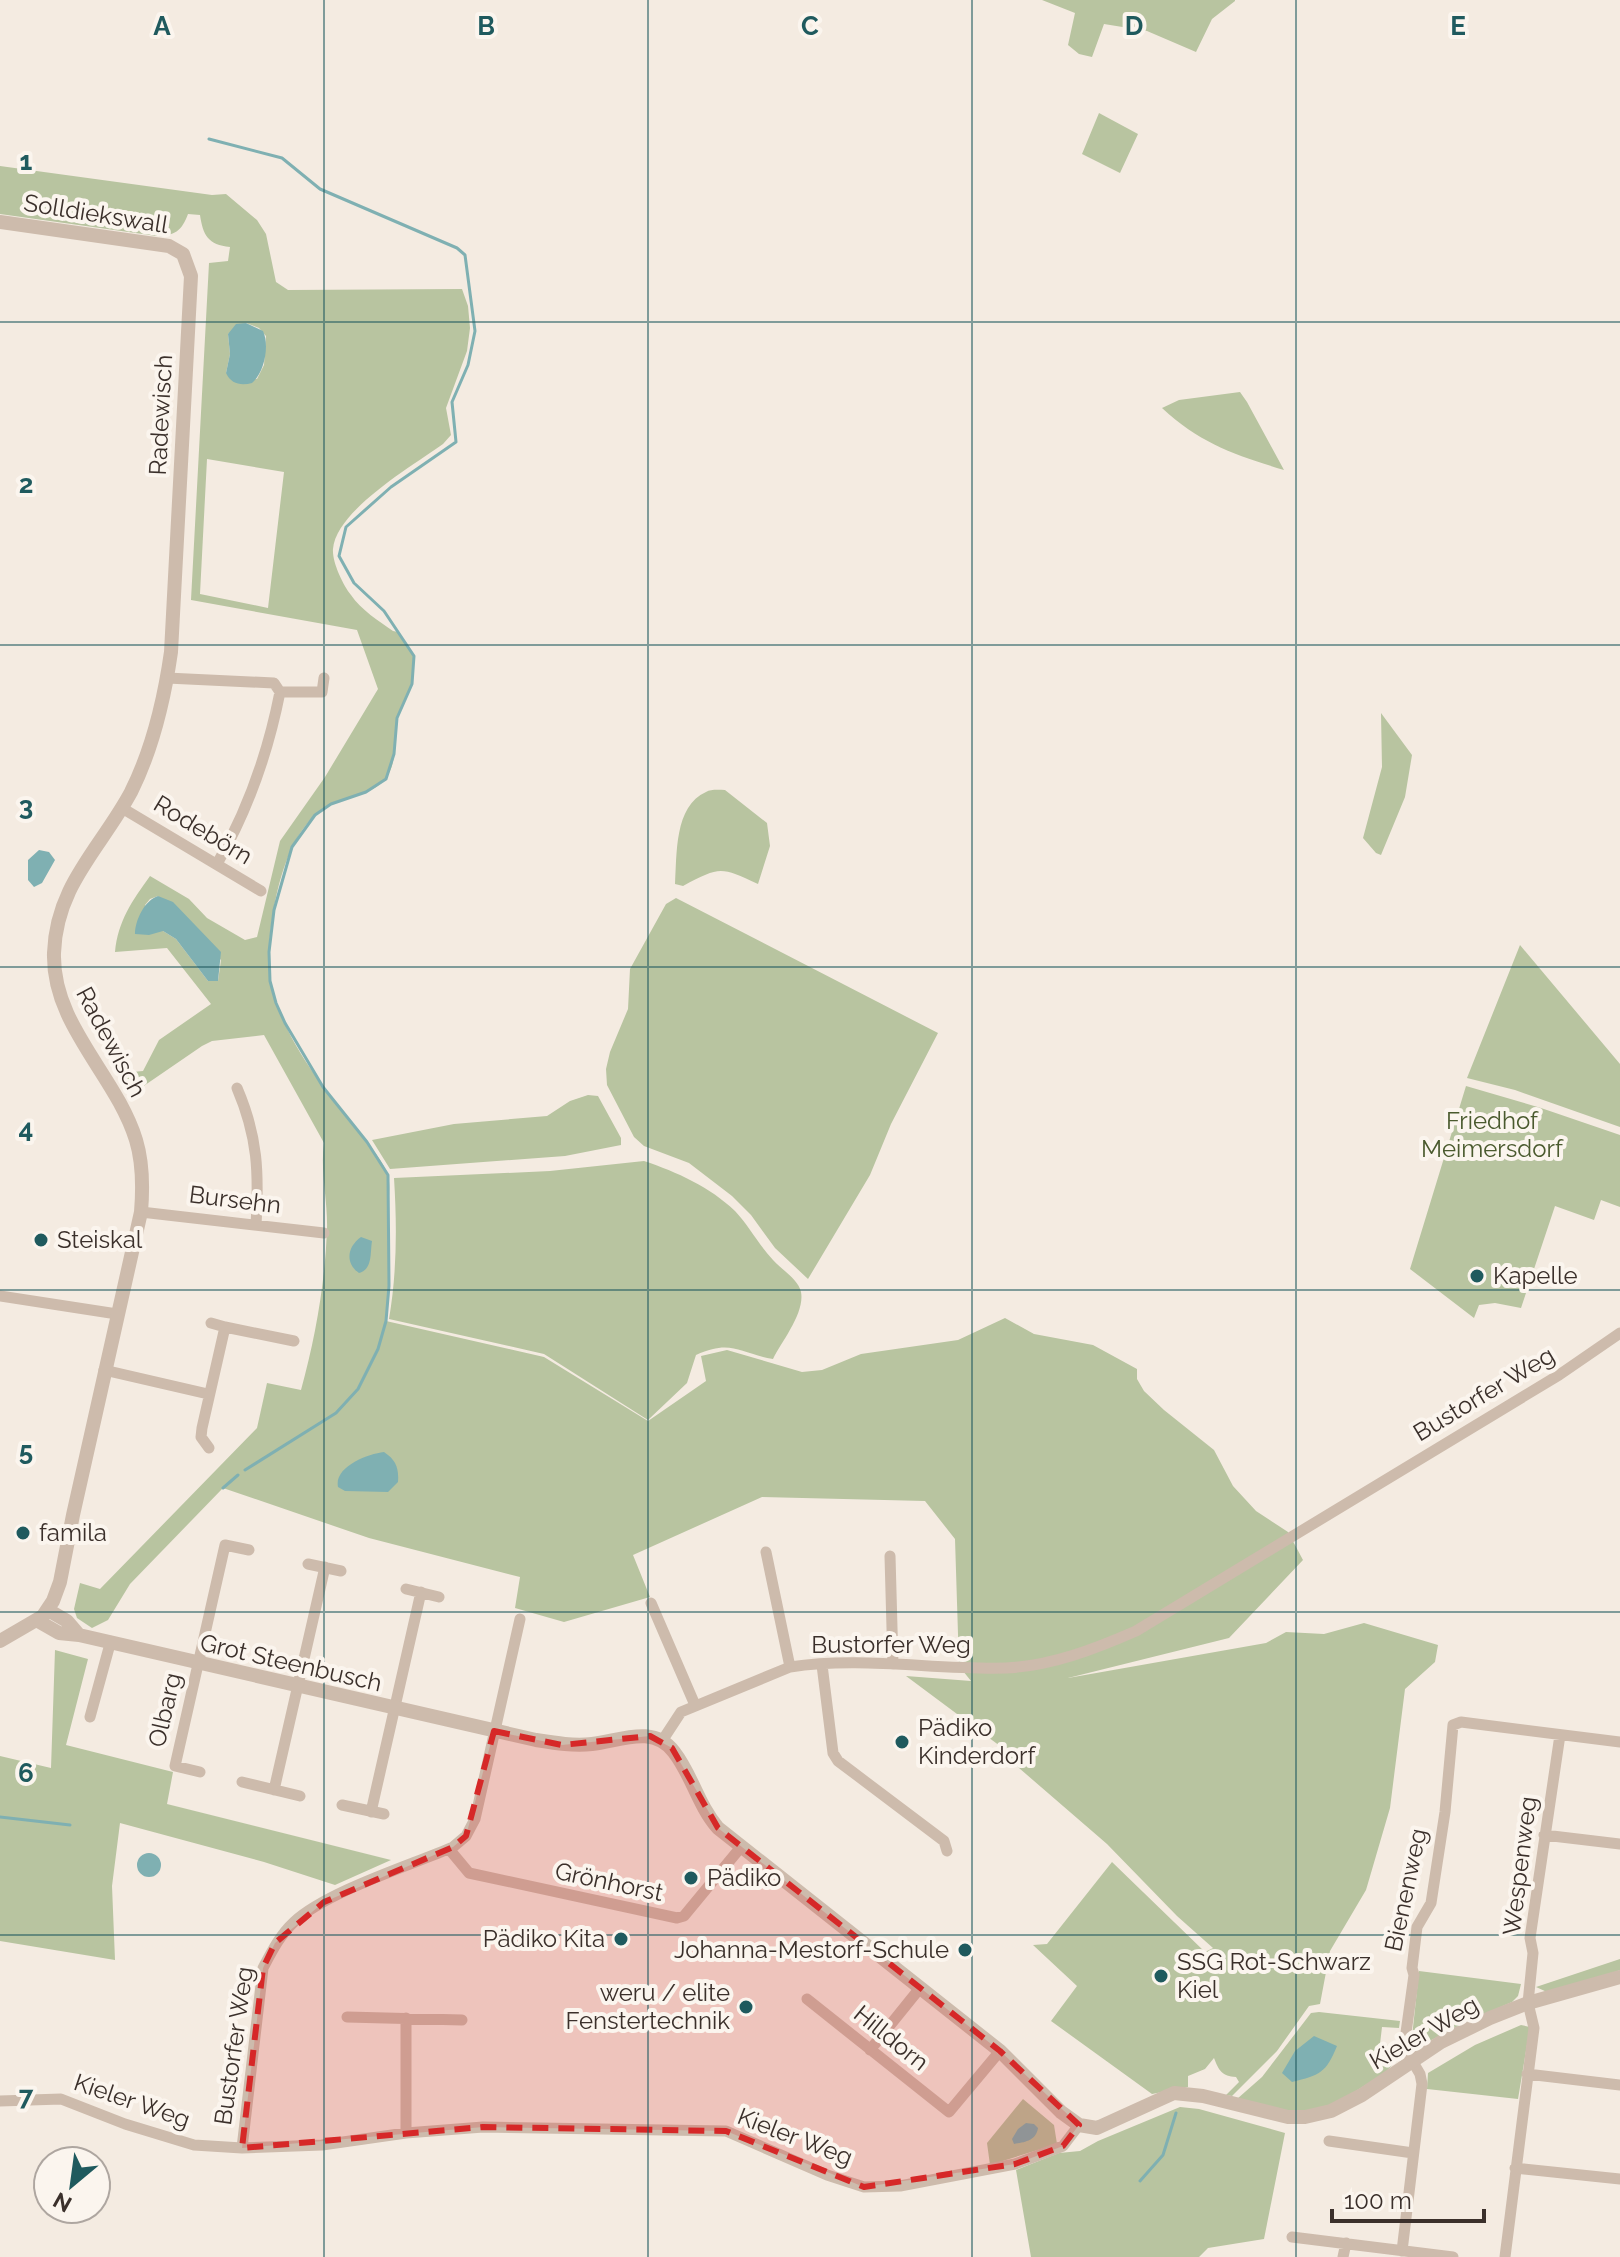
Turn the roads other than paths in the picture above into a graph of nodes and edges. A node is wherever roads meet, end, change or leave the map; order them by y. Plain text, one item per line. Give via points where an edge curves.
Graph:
1 (0, 222) edge
2 (183, 254) joint
3 (167, 678) junction
4 (324, 678) dead end
5 (280, 692) junction
6 (122, 808) junction
7 (217, 864) junction
8 (261, 891) dead end
9 (237, 1088) dead end
10 (141, 1212) junction
11 (256, 1225) junction
12 (324, 1233) dead end
13 (0, 1296) edge
14 (117, 1314) junction
15 (211, 1323) dead end
16 (225, 1327) junction
17 (1620, 1333) edge
18 (294, 1341) dead end
19 (104, 1370) junction
20 (208, 1394) junction
21 (209, 1448) dead end
22 (249, 1550) dead end
23 (766, 1552) dead end
24 (890, 1556) dead end
25 (308, 1564) dead end
26 (325, 1567) junction
27 (341, 1571) dead end
28 (406, 1589) dead end
29 (421, 1592) junction
30 (439, 1597) dead end
31 (651, 1603) dead end
32 (43, 1616) junction
33 (520, 1619) dead end
34 (0, 1641) edge
35 (110, 1644) junction
36 (199, 1664) junction
37 (893, 1664) junction
38 (822, 1665) junction
39 (790, 1667) junction
40 (297, 1687) junction
41 (695, 1705) junction
42 (395, 1709) junction
43 (90, 1717) dead end
44 (494, 1731) junction
45 (1560, 1735) junction
46 (662, 1741) junction
47 (1620, 1742) edge
48 (200, 1772) dead end
49 (242, 1782) dead end
50 (274, 1790) junction
51 (300, 1796) dead end
52 (342, 1805) dead end
53 (371, 1812) junction
54 (384, 1814) dead end
55 (1544, 1835) junction
56 (1620, 1844) edge
57 (741, 1847) junction
58 (449, 1849) junction
59 (947, 1851) dead end
60 (1620, 1977) edge
61 (920, 1988) junction
62 (807, 1999) dead end
63 (1528, 2003) junction
64 (347, 2017) dead end
65 (406, 2018) junction
66 (462, 2020) dead end
67 (870, 2050) junction
68 (1000, 2051) junction
69 (1413, 2061) junction
70 (1527, 2074) junction
71 (1620, 2085) edge
72 (0, 2101) edge
73 (1079, 2125) junction
74 (406, 2133) junction
75 (1329, 2141) dead end
76 (242, 2148) junction
77 (1413, 2153) junction
78 (1515, 2168) junction
79 (1620, 2179) edge
80 (1292, 2237) dead end
81 (1346, 2243) junction
82 (1402, 2251) junction
83 (1343, 2257) edge
84 (1453, 2257) edge
85 (1505, 2257) edge

1 - 2 street, Solldiekswall via 161,244
2 - 3 street, Radewisch via 191,276
3 - 5 street via 274,683
3 - 6 street, Radewisch via 149,750
4 - 5 street via 322,692
5 - 7 street via 256,784
6 - 7 street, Rodebörn
6 - 10 street, Radewisch via 69,887 57,928 54,965 69,1016 135,1137
7 - 8 street, Rodebörn
9 - 11 street via 255,1135
10 - 11 street, Bursehn
10 - 14 street, Radewisch
11 - 12 street, Bursehn
13 - 14 street
14 - 19 street, Radewisch
15 - 16 street
16 - 18 street
16 - 20 street
17 - 37 street, Bustorfer Weg via 1559,1375 1108,1644 1007,1668
19 - 20 street
19 - 32 street, Radewisch via 60,1582
20 - 21 street via 201,1437
22 - 36 street, Olbarg via 225,1545
23 - 39 street
24 - 37 street
25 - 26 street
26 - 27 street
26 - 40 street
28 - 29 street
29 - 30 street
29 - 42 street
31 - 41 street
32 - 34 street
32 - 35 street, Grot Steenbusch via 59,1633
33 - 44 street, Bustorfer Weg
35 - 36 street, Grot Steenbusch
35 - 43 street
36 - 40 street, Grot Steenbusch
36 - 48 street, Olbarg via 175,1766
37 - 38 street, Bustorfer Weg
38 - 39 street, Bustorfer Weg
38 - 59 street via 838,1761 944,1841
39 - 41 street, Bustorfer Weg
40 - 42 street, Grot Steenbusch
40 - 50 street
41 - 46 street, Bustorfer Weg via 681,1712
42 - 44 street, Grot Steenbusch
42 - 53 street
44 - 46 street via 562,1745 632,1736
44 - 58 street, Bustorfer Weg via 475,1819 466,1836
45 - 47 street
45 - 55 street, Wespenweg
45 - 69 street, Bienenweg via 1453,1725 1431,1903 1417,1927 1412,1968 1404,2047
46 - 57 street via 680,1759 707,1816
49 - 50 street
50 - 51 street
52 - 53 street
53 - 54 street
55 - 56 street
55 - 63 street, Wespenweg via 1530,1938
57 - 58 street, Grönhorst via 677,1918 469,1873
57 - 61 street
58 - 76 street, Bustorfer Weg via 324,1902 295,1921 275,1943 263,1968
60 - 63 street, Kieler Weg
61 - 67 street
61 - 68 street
62 - 67 street, Hilldorn
63 - 69 street, Kieler Weg via 1441,2042
63 - 70 street, Wespenweg via 1534,2028
64 - 65 street
65 - 66 street
65 - 74 street
67 - 68 street, Hilldorn via 949,2112
68 - 73 street
69 - 73 street, Kieler Weg via 1362,2095 1305,2117 1174,2093 1097,2128
69 - 77 street, Bienenweg via 1422,2084
70 - 71 street
70 - 78 street, Wespenweg
72 - 76 street, Kieler Weg via 61,2099 194,2145
73 - 74 street, Kieler Weg via 1063,2146 1015,2164 900,2186 864,2187 726,2131 510,2127
74 - 76 street, Kieler Weg via 322,2145
75 - 77 street
77 - 82 street, Bienenweg
78 - 79 street
78 - 85 street, Wespenweg
80 - 81 street
81 - 82 street
81 - 83 street
82 - 84 street

